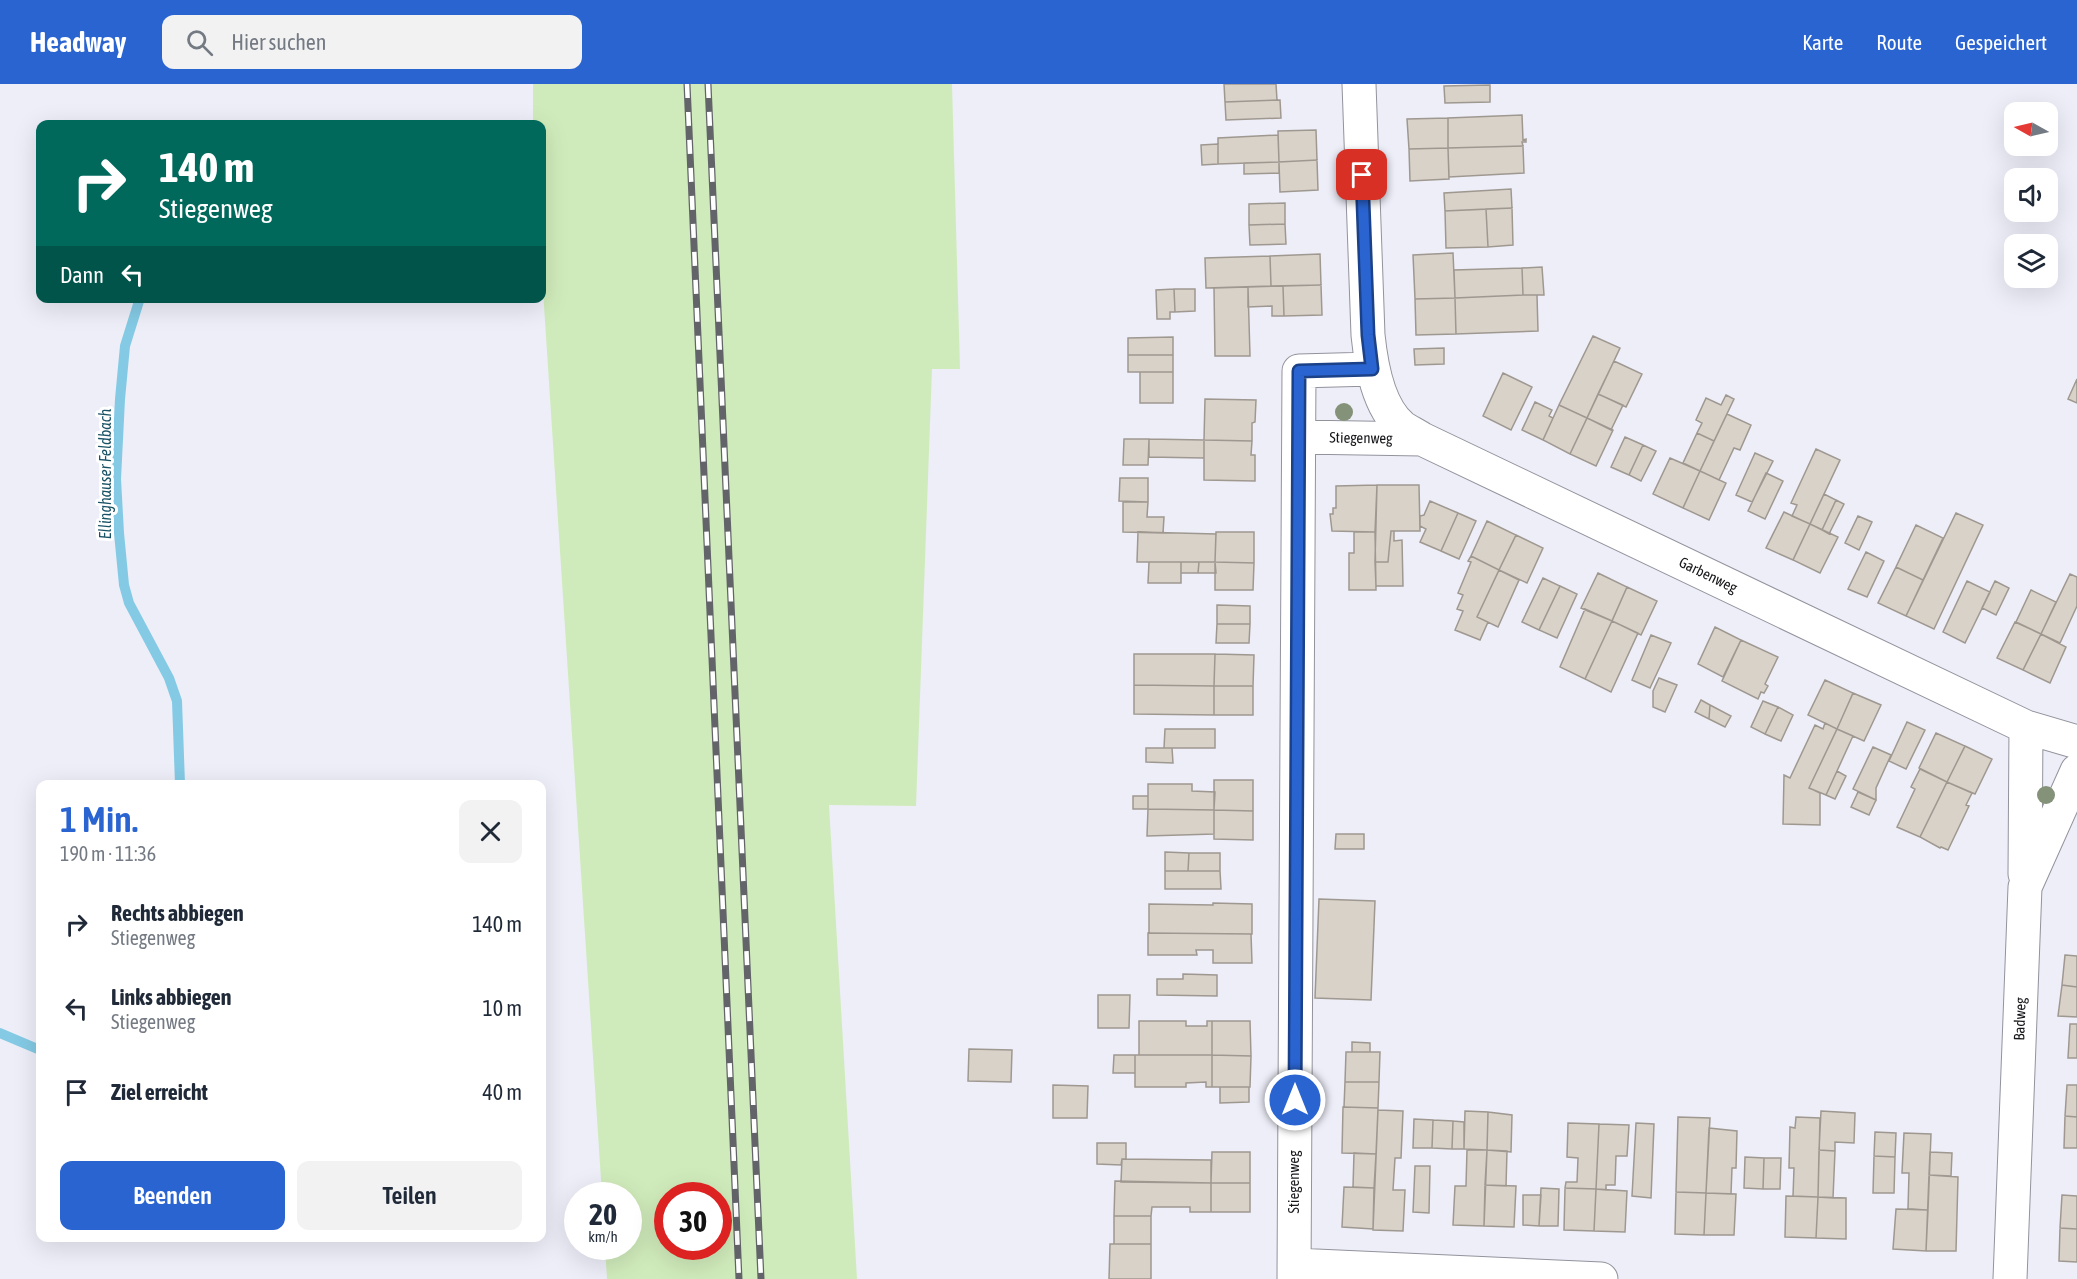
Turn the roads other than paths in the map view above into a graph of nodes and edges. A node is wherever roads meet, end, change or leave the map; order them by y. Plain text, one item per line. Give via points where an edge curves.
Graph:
1 (1359, 84) edge
2 (1372, 369) junction
3 (1299, 437) junction
4 (1422, 439) junction
5 (2026, 727) junction
6 (2077, 742) edge
7 (2077, 771) edge
8 (2025, 887) junction
9 (1294, 1272) edge
10 (1601, 1279) edge
11 (2010, 1279) edge

1 - 2 street
2 - 3 street, Stiegenweg via 1299,371
2 - 4 street, Garbenweg via 1388,411 1402,427
3 - 4 street, Stiegenweg
3 - 9 street, Stiegenweg
4 - 5 street, Garbenweg
5 - 6 street, Garbenweg
5 - 8 street
7 - 8 street, Badweg
8 - 11 street, Badweg
9 - 10 street

